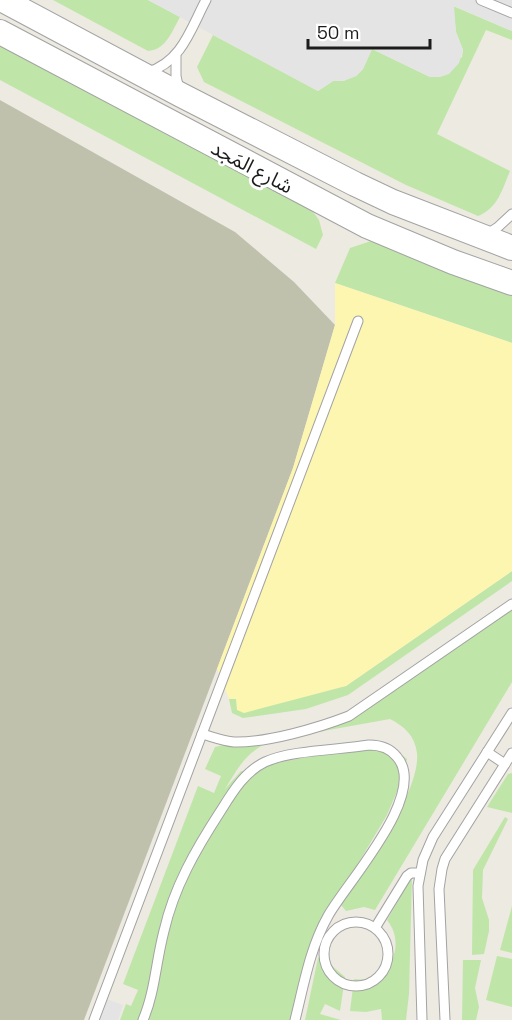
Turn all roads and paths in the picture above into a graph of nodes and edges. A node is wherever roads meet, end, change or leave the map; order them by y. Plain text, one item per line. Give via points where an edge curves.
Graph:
1 (3, 0) edge
2 (206, 0) edge
3 (481, 0) edge
4 (512, 13) edge
5 (0, 32) edge
6 (176, 56) junction
7 (140, 73) junction
8 (181, 95) junction
9 (512, 214) edge
10 (482, 238) junction
11 (512, 248) edge
12 (512, 283) edge
13 (358, 321) dead end
14 (512, 604) edge
15 (512, 713) edge
16 (202, 734) junction
17 (487, 752) junction
18 (512, 753) edge
19 (503, 766) junction
20 (512, 774) edge
21 (420, 873) junction
22 (420, 927) junction
23 (441, 927) junction
24 (375, 928) junction
25 (322, 939) junction
26 (94, 1020) edge
27 (143, 1020) edge
28 (295, 1020) edge
29 (422, 1020) edge
30 (445, 1020) edge

1 - 7 street, شارع المَجد
2 - 6 lane
3 - 4 lane
5 - 12 street, شارع المَجد via 349,218
6 - 7 lane via 160,68
6 - 8 lane
7 - 8 street, شارع المَجد
8 - 10 street, شارع المَجد via 383,198
9 - 10 lane
10 - 11 street, شارع المَجد
13 - 16 lane
14 - 16 lane via 349,716 256,740 225,741
15 - 17 lane
16 - 26 lane
17 - 19 lane
17 - 21 lane via 433,837
18 - 19 lane
19 - 20 lane
19 - 23 lane via 445,859 439,890
21 - 22 lane
21 - 24 lane via 407,876
22 - 23 lane
22 - 29 lane
23 - 30 lane
24 - 25 lane via 348,922
24 - 25 lane via 387,945 388,955 381,974 364,985 344,984 328,971
25 - 27 lane via 339,898 379,842 403,794 405,769 396,755 384,747 369,745 278,758 257,767 242,780 182,877 164,929
25 - 28 lane via 311,954

